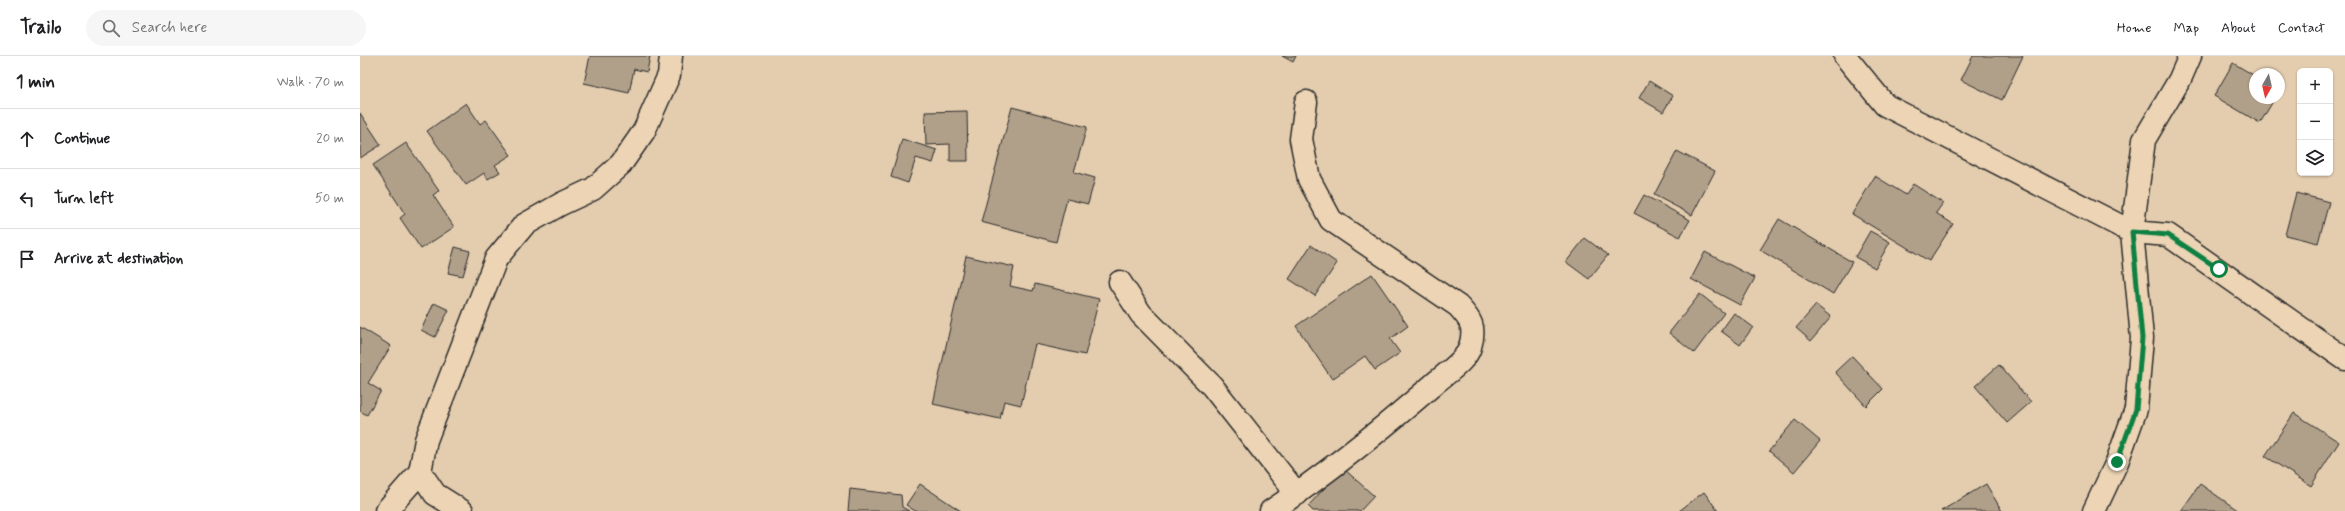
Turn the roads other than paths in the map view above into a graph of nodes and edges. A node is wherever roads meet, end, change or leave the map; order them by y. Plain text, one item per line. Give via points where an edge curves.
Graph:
1 (671, 56) edge
2 (1845, 56) edge
3 (2190, 56) edge
4 (1306, 102) dead end
5 (2132, 232) junction
6 (1120, 282) dead end
7 (2345, 358) edge
8 (420, 472) junction
9 (1297, 494) junction
10 (386, 511) edge
11 (462, 511) edge
12 (1271, 511) edge
13 (2094, 511) edge

1 - 8 street via 669,75 644,131 621,164 592,189 524,225 496,259 426,440
2 - 5 street via 1885,106
3 - 5 street via 2180,79 2144,140
4 - 9 street via 1301,139 1309,180 1331,220 1458,306 1471,320 1472,332 1470,348 1458,362 1396,417
5 - 7 street via 2168,235
5 - 13 street via 2142,338 2136,409 2117,462
6 - 9 street via 1141,314 1212,386
8 - 10 street
8 - 11 street via 435,494
9 - 12 street

